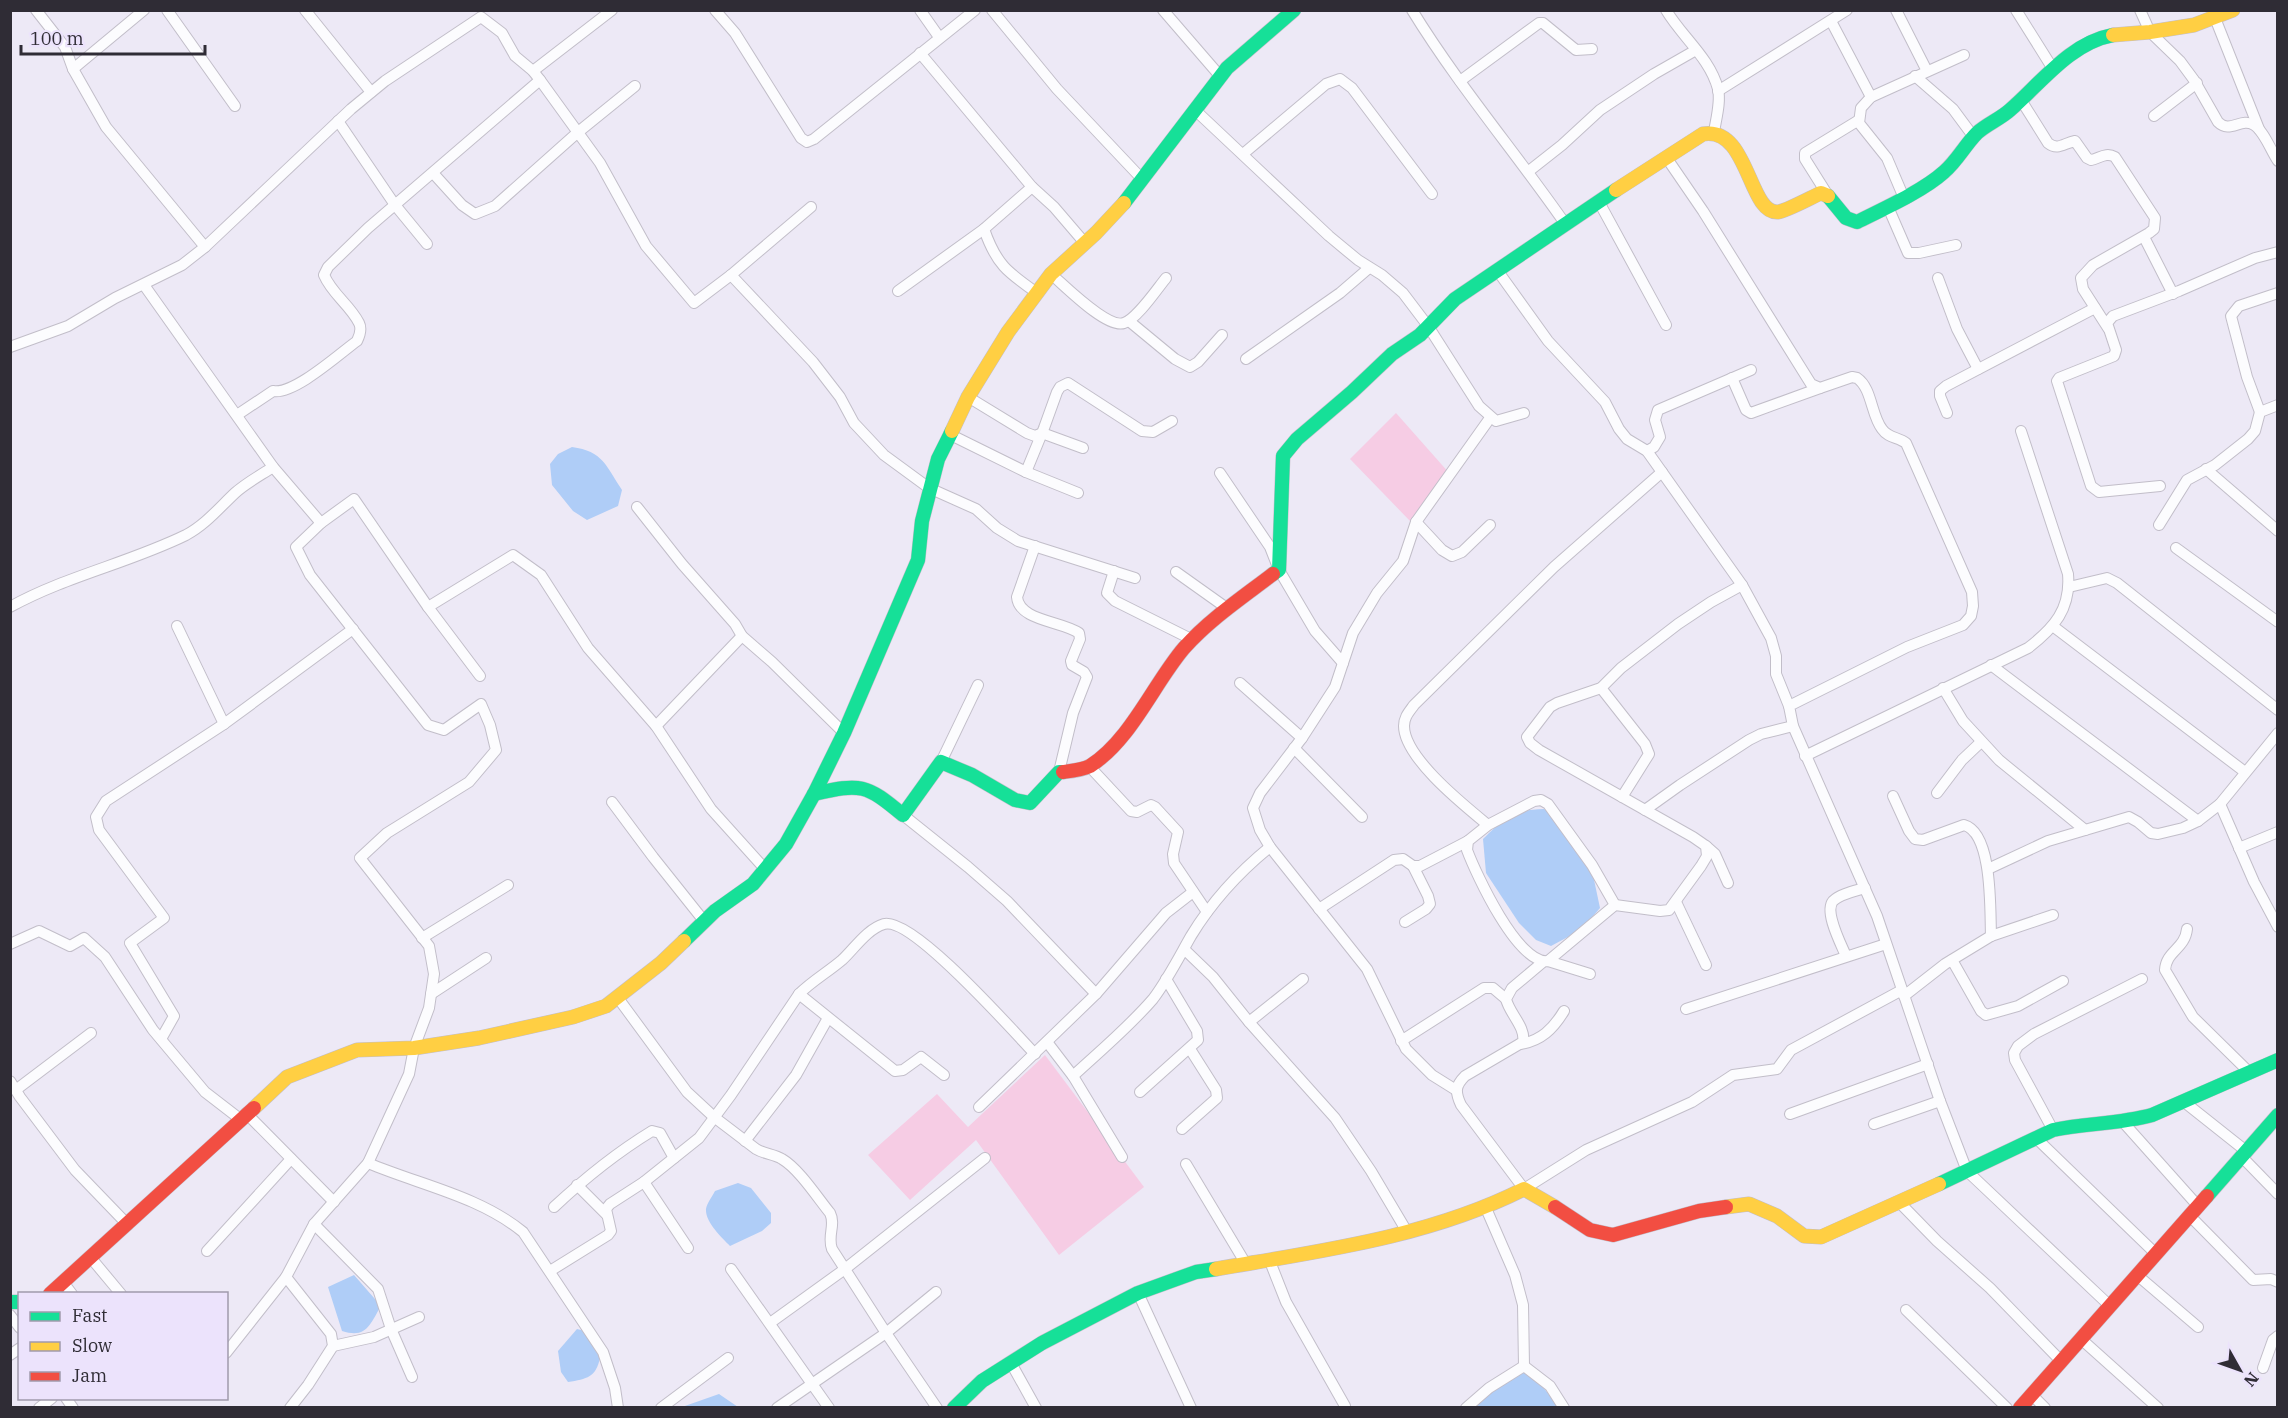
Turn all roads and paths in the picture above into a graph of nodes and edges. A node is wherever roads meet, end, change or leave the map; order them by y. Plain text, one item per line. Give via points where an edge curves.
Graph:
1 (36, 10) edge
2 (144, 10) edge
3 (167, 10) edge
4 (305, 10) edge
5 (612, 10) edge
6 (715, 10) edge
7 (920, 10) edge
8 (975, 10) edge
9 (992, 10) edge
10 (1163, 10) edge
11 (1294, 10) edge
12 (1412, 10) edge
13 (1666, 10) edge
14 (1847, 10) edge
15 (1896, 10) edge
16 (2016, 10) edge
17 (2139, 10) edge
18 (2233, 10) edge
19 (479, 14) edge
20 (2215, 18) junction
21 (1831, 21) junction
22 (2150, 32) junction
23 (939, 37) junction
24 (1592, 49) dead end
25 (1696, 50) junction
26 (920, 53) junction
27 (1964, 55) dead end
28 (73, 69) junction
29 (2053, 69) junction
30 (1927, 71) junction
31 (537, 76) junction
32 (1220, 76) junction
33 (1915, 76) junction
34 (1460, 81) junction
35 (2197, 83) junction
36 (635, 86) dead end
37 (1718, 91) junction
38 (371, 92) junction
39 (1870, 97) junction
40 (2021, 99) junction
41 (236, 106) dead end
42 (1194, 109) junction
43 (2154, 116) dead end
44 (1859, 120) junction
45 (338, 121) junction
46 (2259, 129) junction
47 (1714, 132) junction
48 (577, 133) junction
49 (1973, 136) junction
50 (2274, 149) edge
51 (1243, 154) junction
52 (1666, 157) junction
53 (2277, 161) edge
54 (1529, 171) junction
55 (433, 173) junction
56 (1142, 179) junction
57 (1032, 187) junction
58 (1432, 194) dead end
59 (1827, 194) junction
60 (1904, 198) junction
61 (1599, 202) junction
62 (395, 205) junction
63 (811, 207) dead end
64 (1888, 207) junction
65 (1566, 225) junction
66 (984, 229) junction
67 (2144, 237) junction
68 (1084, 242) junction
69 (427, 244) dead end
70 (1956, 245) dead end
71 (206, 247) junction
72 (2277, 252) edge
73 (1369, 268) junction
74 (1497, 270) junction
75 (1051, 274) junction
76 (731, 275) junction
77 (1166, 278) dead end
78 (1938, 278) dead end
79 (144, 285) junction
80 (898, 291) dead end
81 (1037, 293) junction
82 (2277, 293) edge
83 (2173, 294) junction
84 (2095, 308) junction
85 (1129, 321) junction
86 (1666, 325) dead end
87 (1428, 327) junction
88 (2108, 328) junction
89 (1222, 335) dead end
90 (10, 347) edge
91 (1246, 359) dead end
92 (1978, 369) junction
93 (1751, 370) dead end
94 (1732, 378) junction
95 (1820, 388) junction
96 (968, 397) junction
97 (2277, 405) edge
98 (2260, 412) junction
99 (1524, 413) dead end
100 (1947, 413) dead end
101 (237, 415) junction
102 (1490, 418) junction
103 (1172, 421) dead end
104 (2021, 431) dead end
105 (1042, 433) junction
106 (949, 434) junction
107 (1083, 448) dead end
108 (1647, 452) junction
109 (273, 467) junction
110 (2206, 469) junction
111 (1026, 472) junction
112 (1662, 472) junction
113 (1220, 473) dead end
114 (2160, 486) dead end
115 (929, 488) junction
116 (1078, 493) dead end
117 (637, 507) dead end
118 (1416, 522) junction
119 (321, 524) junction
120 (1490, 525) dead end
121 (2159, 525) dead end
122 (2277, 531) edge
123 (1035, 546) junction
124 (2176, 548) dead end
125 (1279, 570) junction
126 (1114, 571) junction
127 (1176, 572) dead end
128 (1135, 578) dead end
129 (1742, 585) junction
130 (2069, 587) junction
131 (10, 607) edge
132 (428, 607) junction
133 (1228, 609) junction
134 (2277, 622) edge
135 (177, 627) dead end
136 (2054, 627) junction
137 (353, 629) junction
138 (742, 636) junction
139 (1193, 640) junction
140 (1344, 663) junction
141 (1991, 665) junction
142 (480, 676) dead end
143 (1240, 683) dead end
144 (978, 685) dead end
145 (1601, 688) junction
146 (1943, 688) junction
147 (1789, 706) junction
148 (2277, 710) edge
149 (224, 724) junction
150 (656, 726) junction
151 (1793, 726) junction
152 (844, 733) junction
153 (2277, 733) edge
154 (1302, 738) junction
155 (1981, 742) junction
156 (1294, 748) junction
157 (1805, 756) junction
158 (941, 762) junction
159 (1089, 766) junction
160 (1059, 772) junction
161 (2245, 772) junction
162 (1937, 793) dead end
163 (814, 794) junction
164 (1893, 796) dead end
165 (1622, 797) junction
166 (612, 802) dead end
167 (2220, 804) junction
168 (1645, 810) junction
169 (903, 815) junction
170 (1362, 816) dead end
171 (2198, 821) junction
172 (1488, 825) junction
173 (2085, 830) junction
174 (2277, 831) edge
175 (1468, 841) junction
176 (1706, 846) junction
177 (1270, 847) junction
178 (2239, 848) junction
179 (1413, 866) junction
180 (765, 869) junction
181 (1988, 869) junction
182 (1728, 882) dead end
183 (508, 885) dead end
184 (1865, 888) junction
185 (1192, 892) junction
186 (1676, 902) junction
187 (1615, 905) junction
188 (1319, 909) junction
189 (1207, 912) junction
190 (2053, 915) dead end
191 (704, 921) junction
192 (1405, 922) dead end
193 (2277, 927) edge
194 (2187, 929) dead end
195 (1990, 936) junction
196 (422, 939) junction
197 (10, 944) edge
198 (1886, 944) junction
199 (1185, 950) junction
200 (1846, 956) junction
201 (486, 958) dead end
202 (1952, 960) junction
203 (1546, 961) junction
204 (1706, 965) dead end
205 (1590, 974) dead end
206 (1166, 979) junction
207 (1303, 979) dead end
208 (2142, 979) dead end
209 (2063, 981) dead end
210 (1903, 993) junction
211 (431, 994) junction
212 (799, 994) junction
213 (1096, 994) junction
214 (618, 998) junction
215 (1506, 999) junction
216 (1686, 1009) dead end
217 (1564, 1011) dead end
218 (828, 1018) junction
219 (1249, 1022) junction
220 (91, 1033) dead end
221 (161, 1039) junction
222 (1401, 1041) junction
223 (1047, 1042) junction
224 (1520, 1044) junction
225 (414, 1048) junction
226 (1190, 1049) junction
227 (1035, 1054) junction
228 (2277, 1060) edge
229 (1928, 1064) junction
230 (2249, 1072) junction
231 (944, 1075) dead end
232 (1073, 1076) junction
233 (14, 1085) edge
234 (1456, 1089) junction
235 (1140, 1092) dead end
236 (1940, 1101) junction
237 (2183, 1101) junction
238 (979, 1107) dead end
239 (1790, 1114) dead end
240 (2277, 1115) edge
241 (243, 1116) junction
242 (714, 1117) junction
243 (2123, 1122) junction
244 (1874, 1124) dead end
245 (1182, 1129) dead end
246 (2053, 1130) junction
247 (2036, 1138) junction
248 (745, 1141) junction
249 (2243, 1154) junction
250 (1122, 1157) dead end
251 (674, 1158) junction
252 (985, 1158) dead end
253 (291, 1159) junction
254 (368, 1163) junction
255 (1186, 1164) dead end
256 (1967, 1171) junction
257 (644, 1182) junction
258 (578, 1185) junction
259 (1524, 1189) junction
260 (2277, 1194) edge
261 (334, 1202) junction
262 (1899, 1202) junction
263 (1485, 1206) junction
264 (554, 1207) dead end
265 (2194, 1211) junction
266 (606, 1214) junction
267 (314, 1224) junction
268 (128, 1225) junction
269 (1406, 1230) junction
270 (688, 1248) dead end
271 (207, 1251) dead end
272 (2156, 1254) junction
273 (91, 1258) junction
274 (1269, 1259) junction
275 (1246, 1264) junction
276 (731, 1269) dead end
277 (845, 1269) junction
278 (550, 1271) junction
279 (2137, 1275) junction
280 (286, 1277) junction
281 (63, 1282) junction
282 (2277, 1282) edge
283 (51, 1292) edge
284 (71, 1292) edge
285 (120, 1292) edge
286 (936, 1292) dead end
287 (1138, 1293) junction
288 (2110, 1306) junction
289 (1906, 1310) dead end
290 (419, 1317) dead end
291 (770, 1323) junction
292 (2198, 1327) dead end
293 (392, 1329) junction
294 (886, 1333) junction
295 (2277, 1336) edge
296 (2082, 1339) junction
297 (333, 1346) junction
298 (228, 1350) edge
299 (728, 1358) dead end
300 (2061, 1361) junction
301 (1011, 1363) junction
302 (1524, 1366) junction
303 (2263, 1368) dead end
304 (412, 1377) dead end
305 (813, 1383) junction
306 (2032, 1395) junction
307 (1345, 1406) edge
308 (290, 1407) edge
309 (618, 1407) edge
310 (661, 1407) edge
311 (777, 1407) edge
312 (829, 1407) edge
313 (938, 1407) edge
314 (954, 1407) edge
315 (1036, 1407) edge
316 (1191, 1407) edge
317 (1466, 1407) edge
318 (1563, 1407) edge
319 (2007, 1407) edge
320 (2020, 1407) edge
321 (2045, 1407) edge
322 (2158, 1407) edge

1 - 28 street via 65,47
2 - 28 street
3 - 41 street
4 - 38 street
5 - 31 street
6 - 26 street via 735,33 807,142
7 - 23 street
8 - 23 street
9 - 56 street via 1057,89
10 - 32 street
11 - 32 street
12 - 34 street
13 - 25 street
14 - 21 street
15 - 30 street
16 - 29 street
17 - 22 street
18 - 20 street
19 - 31 street via 502,33 515,56
19 - 38 street
20 - 22 street
20 - 46 street
21 - 37 street
21 - 39 street
22 - 29 street via 2102,37
22 - 35 street
23 - 26 street
24 - 34 street via 1576,50 1539,23
25 - 37 street
25 - 54 street via 1600,110
26 - 57 street
27 - 30 street
28 - 71 street via 115,139
29 - 40 street
30 - 33 street
31 - 48 street
31 - 55 street
32 - 42 street
33 - 39 street
33 - 49 street via 1953,109
34 - 54 street
35 - 43 street
35 - 46 street via 2222,126 2246,123
36 - 48 street
37 - 47 street
38 - 45 street
39 - 44 street via 1861,108
40 - 49 street
40 - 67 street via 2053,147 2075,141 2087,159 2110,154 2115,157 2155,218 2154,229
42 - 51 street
42 - 56 street
44 - 59 street via 1805,153
44 - 60 street via 1887,158
45 - 62 street
45 - 71 street
46 - 50 street
47 - 52 street via 1703,134
47 - 59 street via 1726,138 1737,153 1762,203 1770,210 1778,212 1814,194
48 - 55 street via 495,206 475,214
48 - 76 street via 600,162 646,246 694,303
49 - 60 street via 1944,172
50 - 53 street
51 - 58 street via 1326,84 1340,79 1352,88
51 - 73 street via 1329,236
52 - 61 street
52 - 95 street via 1807,379
54 - 65 street
55 - 62 street
56 - 68 street
57 - 66 street
57 - 68 street
59 - 64 street via 1851,222
60 - 64 street
61 - 65 street
61 - 86 street
62 - 69 street
62 - 101 street via 324,275 360,324 357,341 303,381 273,391
63 - 76 street
64 - 70 street via 1908,253
65 - 74 street
66 - 80 street
66 - 81 street via 1000,263
67 - 83 street
67 - 84 street via 2086,271 2081,283
68 - 75 street
71 - 79 street
72 - 83 street
73 - 87 street via 1403,293
73 - 91 street
74 - 87 street via 1455,299
74 - 108 street via 1548,341 1605,402 1627,439
75 - 81 street
75 - 85 street via 1109,321
76 - 115 street via 813,362 870,443
77 - 85 street
78 - 92 street via 1954,322
79 - 90 street via 68,326
79 - 101 street
81 - 96 street
82 - 98 street via 2239,306 2231,316
83 - 88 street via 2118,313 2109,320
84 - 88 street
84 - 92 street
85 - 89 street via 1190,367
87 - 102 street
87 - 125 street via 1392,354 1283,456
88 - 114 street via 2116,350 2114,356 2059,378 2057,385 2091,486 2099,492
92 - 100 street via 1940,391
93 - 94 street
94 - 95 street via 1746,410 1751,412
94 - 108 street via 1658,410 1655,420 1660,437
95 - 147 street via 1857,378 1884,432 1906,443 1972,592 1973,606 1963,625 1906,647
96 - 105 street via 1027,433
96 - 106 street
97 - 98 street
98 - 110 street via 2255,431
99 - 102 street via 1502,421
101 - 109 street
102 - 118 street
103 - 105 street via 1153,432 1142,431 1068,382 1057,392
104 - 130 street via 2061,548
105 - 107 street
105 - 111 street
106 - 111 street
106 - 115 street
108 - 112 street
109 - 119 street
109 - 131 street via 189,534 73,577
110 - 121 street via 2181,487
110 - 122 street
111 - 116 street
112 - 129 street
112 - 172 street via 1554,567 1406,715 1404,729 1408,739 1434,777
113 - 125 street via 1261,533
115 - 123 street via 976,509 1005,534
115 - 152 street via 918,560
117 - 138 street
118 - 120 street via 1452,556 1462,552
118 - 140 street via 1403,561 1363,613
119 - 132 street via 354,499
119 - 137 street via 296,547 310,575
123 - 126 street
123 - 160 street via 1018,603 1024,612 1079,633 1071,661 1087,677 1073,713
124 - 134 street
125 - 133 street
125 - 140 street via 1316,631
126 - 128 street
126 - 139 street via 1107,588 1109,596
127 - 133 street
129 - 145 street via 1670,630
129 - 147 street via 1771,638 1776,674
130 - 136 street
130 - 148 street via 2107,578 2117,583
132 - 142 street
132 - 150 street via 513,555 541,575 588,648
133 - 139 street
135 - 149 street
136 - 141 street via 2028,648
136 - 161 street
137 - 149 street
137 - 196 street via 428,725 444,730 481,704 496,750 469,782 387,833 360,858
138 - 150 street
138 - 152 street
139 - 159 street via 1111,747
140 - 154 street via 1335,687
141 - 146 street
141 - 171 street
143 - 154 street
144 - 158 street
145 - 165 street via 1646,744 1649,754
145 - 165 street via 1550,707 1527,740
146 - 155 street
146 - 157 street
147 - 151 street
149 - 221 street via 106,801 96,817 99,830 164,918 130,943 174,1016
150 - 180 street via 711,809
151 - 157 street
151 - 168 street via 1749,740
152 - 163 street
153 - 161 street
154 - 156 street
155 - 162 street
155 - 173 street
156 - 170 street
156 - 177 street via 1254,801 1254,817
157 - 184 street
158 - 160 street via 1015,800 1030,803
158 - 169 street
159 - 160 street
159 - 185 street via 1131,811 1151,805 1174,826 1178,832 1174,862
161 - 167 street
163 - 169 street via 863,787
163 - 180 street via 786,844
164 - 181 street via 1915,839 1923,840 1960,826 1971,828
165 - 168 street
166 - 191 street
167 - 171 street
167 - 178 street
168 - 176 street
169 - 213 street via 1007,901
171 - 173 street via 2158,834 2129,817
172 - 175 street
172 - 187 street via 1534,801 1548,804
173 - 181 street via 2048,841
174 - 178 street
175 - 179 street
175 - 203 street via 1471,860 1497,910 1520,944 1536,959
176 - 182 street
176 - 186 street via 1707,856
177 - 188 street
177 - 189 street via 1240,871
178 - 193 street
179 - 188 street via 1402,859 1394,860
179 - 192 street via 1430,904
180 - 191 street via 753,884
181 - 195 street
183 - 196 street
184 - 198 street
184 - 200 street via 1838,897 1831,904 1830,916
185 - 189 street
185 - 213 street via 1153,927
186 - 187 street via 1666,911
186 - 204 street
187 - 203 street
188 - 222 street via 1367,969
189 - 199 street
190 - 195 street
191 - 214 street
194 - 230 street via 2184,943 2168,957 2165,970 2193,1017
195 - 202 street
196 - 211 street via 429,946 434,974
197 - 221 street via 39,931 70,946 84,938 105,957
198 - 200 street
198 - 210 street
199 - 206 street
199 - 219 street
200 - 216 street
201 - 211 street
202 - 209 street via 1986,1015 2018,1006
202 - 210 street
203 - 205 street
203 - 215 street via 1512,988
206 - 226 street via 1197,1031 1198,1040
206 - 232 street via 1132,1021
207 - 219 street
208 - 246 street via 2018,1046 2015,1060
210 - 229 street
210 - 259 street via 1791,1050 1777,1069 1733,1075 1692,1102 1587,1150
211 - 225 street
212 - 218 street
212 - 227 street via 874,930 892,924 948,964
212 - 242 street
213 - 223 street
214 - 225 street via 573,1017
214 - 242 street via 670,1072
215 - 222 street via 1493,988 1484,988
215 - 224 street via 1523,1032
217 - 224 street via 1553,1028 1534,1041
218 - 231 street via 896,1071 921,1057
218 - 248 street via 791,1083
219 - 269 street via 1335,1118
220 - 233 street
221 - 241 street via 205,1092
222 - 234 street via 1432,1075
223 - 227 street
223 - 232 street
224 - 234 street via 1465,1076
225 - 241 street via 357,1050 287,1077
225 - 254 street via 409,1074
226 - 235 street
226 - 245 street via 1217,1098
227 - 238 street
228 - 230 street
229 - 236 street
229 - 239 street
230 - 237 street
232 - 250 street
233 - 268 street via 75,1170
234 - 259 street via 1461,1105
236 - 244 street
236 - 256 street
237 - 243 street
237 - 249 street
240 - 249 street
241 - 253 street
241 - 268 street
242 - 248 street
242 - 251 street via 699,1138
243 - 246 street
243 - 265 street
246 - 247 street
247 - 256 street
247 - 272 street
248 - 277 street via 790,1166 830,1213 830,1244
249 - 260 street
249 - 265 street
251 - 257 street
251 - 258 street via 660,1133 652,1131 618,1152
252 - 277 street
253 - 261 street
253 - 271 street
254 - 261 street
254 - 278 street via 467,1199 510,1222
255 - 275 street
256 - 262 street
256 - 288 street
257 - 266 street via 610,1204
257 - 270 street
258 - 264 street
258 - 266 street
259 - 262 street via 1601,1236 1700,1211 1749,1204 1777,1216 1804,1236 1821,1237
259 - 263 street
261 - 267 street
262 - 300 street
263 - 269 street
263 - 302 street via 1515,1275 1523,1305
265 - 272 street
265 - 282 street via 2253,1280
266 - 278 street via 611,1231 608,1236
267 - 280 street
267 - 293 street via 378,1289
268 - 273 street
269 - 274 street via 1351,1246
272 - 279 street
273 - 281 street
273 - 285 street
274 - 275 street
274 - 307 street via 1286,1302
275 - 287 street via 1196,1272
276 - 291 street
277 - 291 street
277 - 294 street
278 - 309 street via 603,1352
279 - 288 street
279 - 292 street
280 - 297 street via 331,1334
280 - 298 street
281 - 283 street
281 - 284 street
286 - 294 street
287 - 301 street
287 - 316 street
288 - 296 street
289 - 319 street
290 - 293 street
291 - 305 street
293 - 297 street via 361,1342
293 - 304 street
294 - 305 street
294 - 313 street
295 - 303 street
296 - 300 street
296 - 322 street
297 - 308 street
299 - 310 street
300 - 306 street
301 - 314 street via 982,1381
301 - 315 street
302 - 317 street
302 - 318 street via 1550,1386
305 - 311 street
305 - 312 street
306 - 320 street
306 - 321 street

